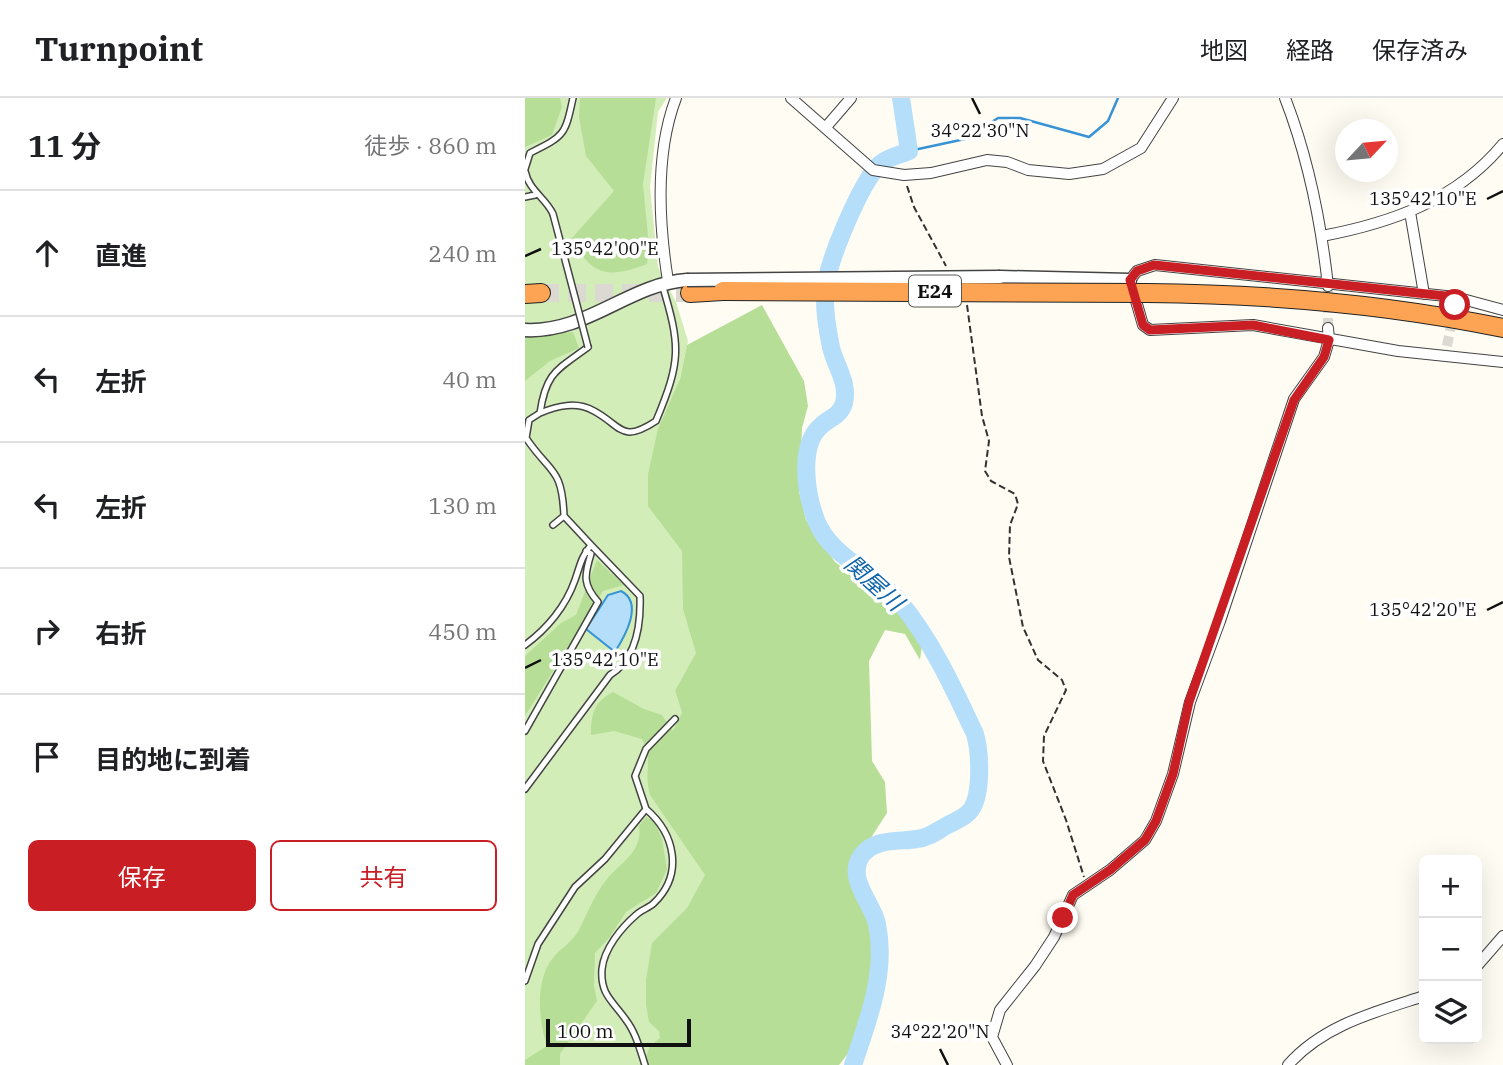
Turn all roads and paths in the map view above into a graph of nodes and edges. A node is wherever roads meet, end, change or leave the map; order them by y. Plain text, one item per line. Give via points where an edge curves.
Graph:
1 (573, 98) edge
2 (676, 98) edge
3 (791, 98) edge
4 (851, 98) edge
5 (1173, 98) edge
6 (1285, 98) edge
7 (826, 128) junction
8 (1503, 144) edge
9 (525, 170) edge
10 (904, 175) junction
11 (535, 195) junction
12 (525, 197) edge
13 (1410, 212) junction
14 (1322, 236) junction
15 (946, 266) dead end
16 (1130, 280) junction
17 (665, 283) junction
18 (689, 286) junction
19 (1328, 286) junction
20 (1424, 293) junction
21 (965, 302) dead end
22 (1503, 310) edge
23 (1328, 328) tunnel mouth
24 (1503, 328) edge
25 (525, 330) edge
26 (1329, 340) junction
27 (1503, 362) edge
28 (540, 413) junction
29 (564, 516) junction
30 (554, 525) dead end
31 (591, 545) junction
32 (586, 551) junction
33 (525, 645) edge
34 (675, 719) dead end
35 (525, 731) edge
36 (525, 789) edge
37 (646, 808) junction
38 (1086, 884) junction
39 (1503, 936) edge
40 (1482, 960) edge
41 (525, 981) edge
42 (1419, 998) edge
43 (645, 1065) edge
44 (1007, 1065) edge
45 (1288, 1065) edge

1 - 9 lane via 567,127 559,138 530,153
2 - 17 street via 662,180
3 - 7 street
4 - 7 street
5 - 10 street via 1141,148 1103,169 1069,174 987,160
6 - 14 street
7 - 10 street via 873,170
8 - 13 street via 1467,180
9 - 11 lane
10 - 15 path via 914,207
11 - 12 lane
11 - 28 lane, bridge via 549,205 588,347 553,373 544,386
13 - 14 street
13 - 20 street
14 - 19 street
16 - 18 street, bridge via 1000,277
16 - 19 street via 1137,271 1154,265
16 - 26 street via 1143,325 1150,330 1253,325
17 - 18 street
17 - 25 street via 568,326
17 - 28 lane via 676,367 656,421 623,433 585,407 564,405
18 - 24 highway, E24, bridge via 723,291 1212,293 1362,306
19 - 20 street
20 - 22 street
21 - 38 path via 989,440 985,471 991,481 1015,495 1018,504 1010,525 1009,557 1023,627 1038,660 1062,680 1066,690 1044,736 1042,761
23 - 26 street
26 - 27 street via 1447,351
26 - 38 street via 1324,357 1294,400 1189,702 1173,774 1156,821 1145,840
28 - 29 lane via 529,420 526,438 555,471 563,491
29 - 30 lane
29 - 31 lane
31 - 32 lane
31 - 36 lane via 640,596 632,655 610,675
32 - 33 lane via 561,609
32 - 35 lane via 591,554 584,579 598,603
34 - 37 lane via 646,748 635,776
37 - 41 lane via 605,859 575,887 538,944
37 - 43 lane via 667,837 674,861 670,877 654,904 635,915 604,956 602,972 603,990 625,1018
38 - 44 street via 1073,895 1054,937 1000,1010 992,1037
39 - 40 street
42 - 45 street via 1324,1034

